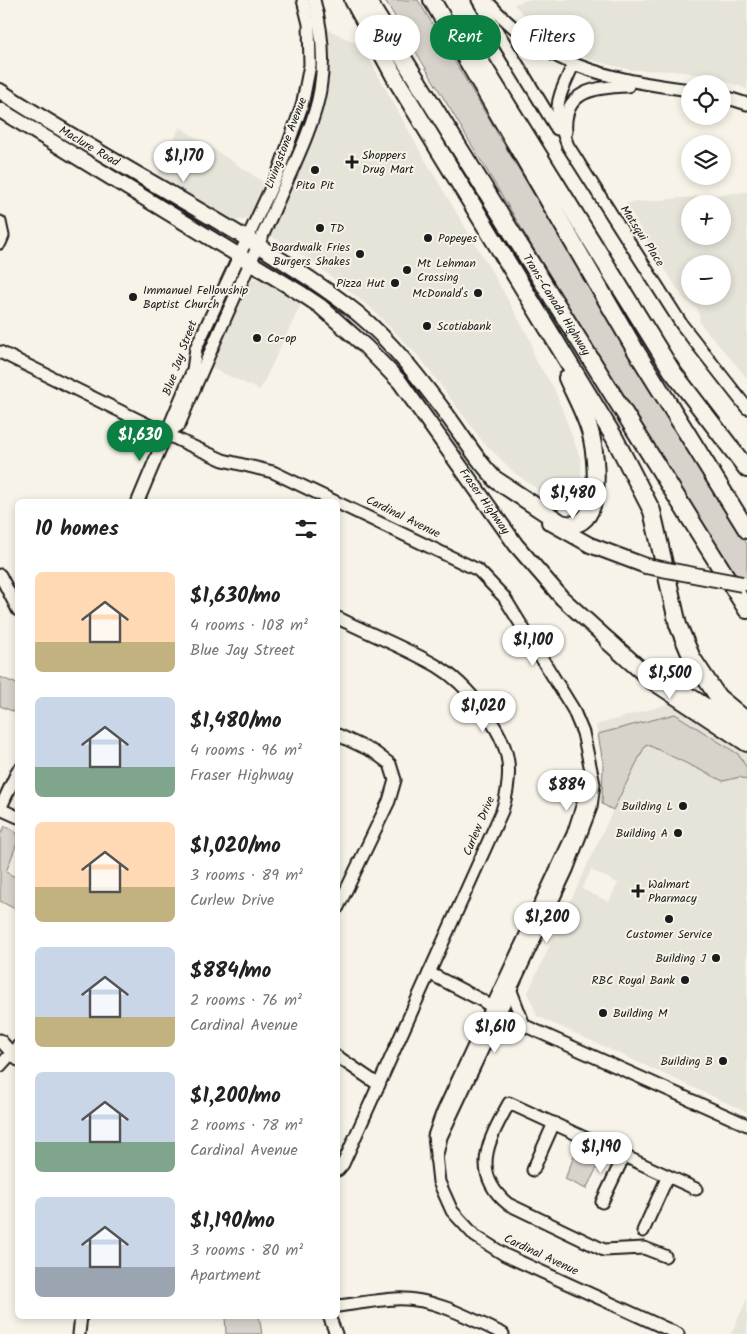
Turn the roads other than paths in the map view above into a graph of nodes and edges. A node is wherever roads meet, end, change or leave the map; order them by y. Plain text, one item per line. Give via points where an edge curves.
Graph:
1 (303, 0) edge
2 (314, 0) edge
3 (353, 0) edge
4 (367, 0) edge
5 (432, 0) edge
6 (440, 0) edge
7 (478, 0) edge
8 (486, 0) edge
9 (310, 54) junction
10 (322, 54) junction
11 (573, 65) junction
12 (657, 86) junction
13 (681, 89) edge
14 (0, 91) edge
15 (731, 99) edge
16 (747, 104) edge
17 (0, 110) edge
18 (568, 146) junction
19 (0, 222) edge
20 (0, 243) edge
21 (249, 251) junction
22 (520, 286) junction
23 (0, 352) edge
24 (747, 408) edge
25 (166, 434) junction
26 (747, 469) edge
27 (496, 480) junction
28 (139, 499) edge
29 (329, 499) edge
30 (340, 504) edge
31 (747, 530) edge
32 (0, 574) edge
33 (745, 585) edge
34 (15, 604) edge
35 (747, 610) edge
36 (340, 619) edge
37 (608, 641) junction
38 (747, 722) edge
39 (747, 732) edge
40 (340, 736) edge
41 (747, 743) edge
42 (590, 762) junction
43 (15, 776) edge
44 (0, 809) edge
45 (15, 816) edge
46 (340, 903) edge
47 (429, 973) junction
48 (511, 990) junction
49 (496, 1010) junction
50 (524, 1025) junction
51 (0, 1040) edge
52 (15, 1053) edge
53 (340, 1059) edge
54 (0, 1066) edge
55 (379, 1085) junction
56 (554, 1123) junction
57 (747, 1125) edge
58 (624, 1156) junction
59 (340, 1168) edge
60 (533, 1170) dead end
61 (668, 1176) junction
62 (696, 1189) dead end
63 (602, 1202) dead end
64 (642, 1231) dead end
65 (665, 1256) dead end
66 (340, 1306) edge
67 (81, 1319) edge
68 (330, 1319) edge
69 (80, 1334) edge
70 (336, 1334) edge
71 (504, 1334) edge
72 (678, 1334) edge

1 - 9 street, Livingstone Avenue
2 - 10 street, Livingstone Avenue
3 - 22 highway via 396,81
4 - 35 highway, Trans-Canada Highway
5 - 31 highway via 636,351
6 - 26 highway via 475,50 672,371
7 - 18 street
8 - 11 street via 527,39
9 - 10 street
9 - 21 street, Livingstone Avenue via 302,106
10 - 21 street, Livingstone Avenue via 320,90 314,111
11 - 12 street via 613,78
11 - 18 street, Matsqui Place via 557,106
12 - 13 street
12 - 18 street via 615,86 581,93 566,114
14 - 21 main road, Maclure Road
15 - 16 street
17 - 21 main road, Maclure Road
18 - 24 street, Matsqui Place via 682,325
19 - 20 street via 3,236
21 - 25 street, Blue Jay Street via 179,425
21 - 27 main road, Fraser Highway via 337,298 377,331
21 - 37 main road, Fraser Highway via 320,306 400,382 516,545 562,598
22 - 27 highway via 566,376 591,435 595,478 592,509 583,522 561,523
22 - 38 highway via 614,437 652,511 678,625 692,658 718,697
23 - 25 street, Cardinal Avenue
25 - 28 street, Blue Jay Street
25 - 29 street, Cardinal Avenue via 223,460 273,472
27 - 33 main road, Fraser Highway, bridge via 525,506 568,534 646,566
30 - 42 street, Cardinal Avenue via 478,570 504,597 574,709
32 - 34 street
36 - 47 street, Curlew Drive via 438,666 457,681 493,725 508,762 508,788 502,811
37 - 39 main road, Fraser Highway
37 - 41 highway via 653,681
40 - 46 street via 374,752 390,764 395,780 389,801
42 - 48 street, Cardinal Avenue via 594,784 581,838
42 - 49 street, Cardinal Avenue via 584,804 573,834
43 - 44 street
44 - 45 street
47 - 49 street
47 - 55 street, Curlew Drive
48 - 49 street, Cardinal Avenue
48 - 50 street
49 - 50 street
49 - 72 street, Cardinal Avenue via 441,1137 436,1159 439,1182 452,1211 474,1236 506,1255
50 - 57 street
51 - 52 street
52 - 54 street
53 - 55 street
55 - 59 street, Curlew Drive
56 - 58 street
56 - 60 street
56 - 65 street via 509,1102 487,1147 485,1162 494,1193 508,1204 604,1250 644,1248
58 - 61 street
58 - 63 street
61 - 62 street
61 - 64 street
66 - 71 street via 396,1299 417,1301 439,1306
67 - 69 street
68 - 70 street

